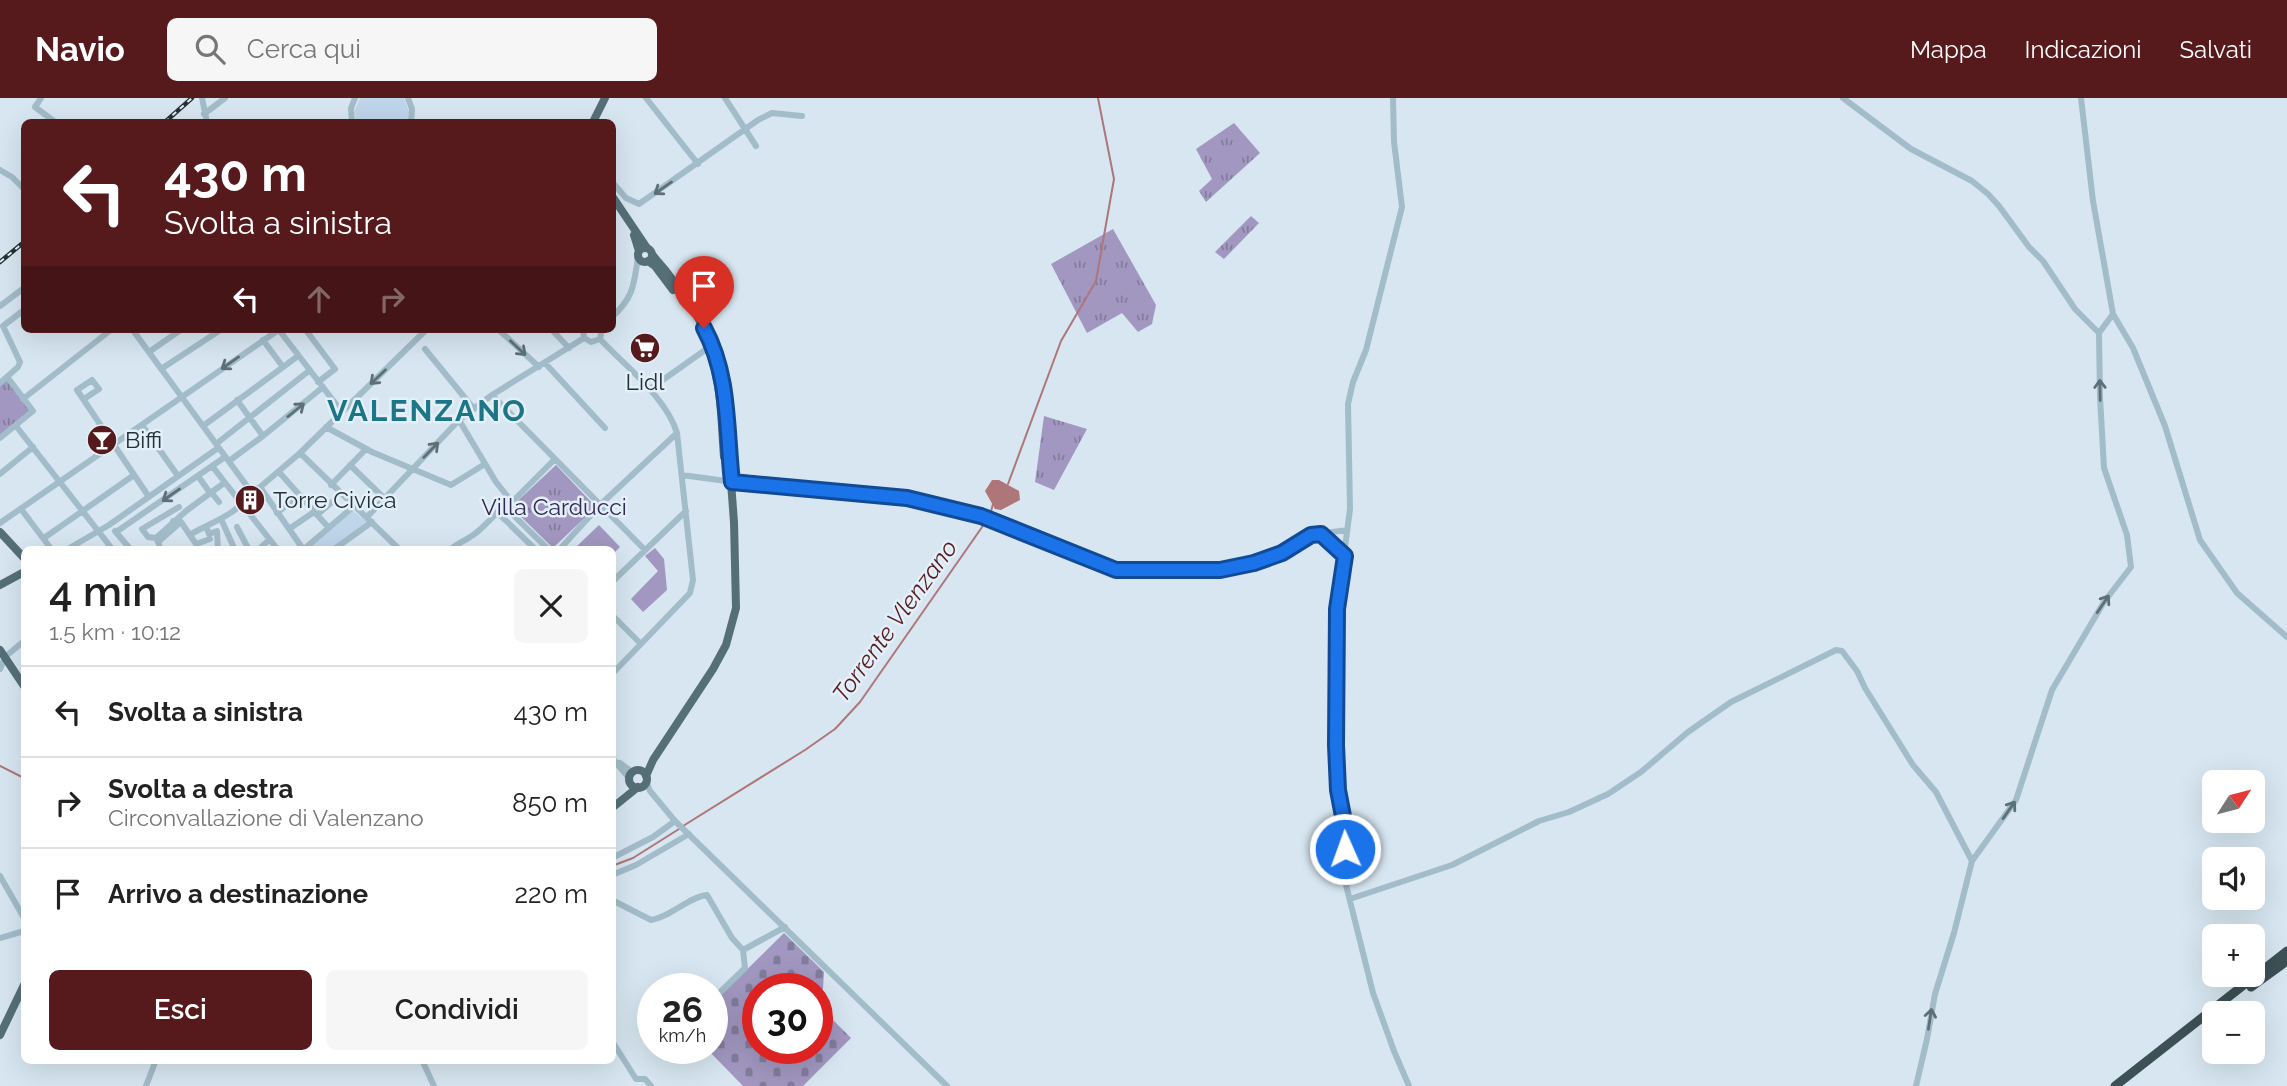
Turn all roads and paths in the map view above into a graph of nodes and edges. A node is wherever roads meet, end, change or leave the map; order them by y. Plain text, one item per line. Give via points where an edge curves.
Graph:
1 (41, 98) edge
2 (202, 98) edge
3 (225, 98) edge
4 (355, 98) edge
5 (408, 98) edge
6 (607, 98) edge
7 (646, 98) edge
8 (1393, 98) edge
9 (1843, 98) edge
10 (2081, 98) edge
11 (729, 99) edge
12 (204, 114) junction
13 (802, 116) dead end
14 (51, 119) edge
15 (206, 119) edge
16 (352, 119) edge
17 (411, 119) edge
18 (597, 119) edge
19 (745, 129) junction
20 (756, 146) dead end
21 (698, 164) junction
22 (0, 170) edge
23 (21, 186) edge
24 (616, 186) edge
25 (626, 198) junction
26 (616, 203) edge
27 (616, 207) edge
28 (645, 256) junction
29 (21, 290) edge
30 (0, 306) edge
31 (21, 312) edge
32 (616, 312) edge
33 (2113, 314) junction
34 (107, 333) edge
35 (135, 333) edge
36 (176, 333) edge
37 (216, 333) edge
38 (273, 333) edge
39 (282, 333) edge
40 (308, 333) edge
41 (417, 333) edge
42 (503, 333) edge
43 (555, 333) edge
44 (583, 333) edge
45 (601, 333) edge
46 (2099, 333) junction
47 (584, 338) junction
48 (600, 339) junction
49 (263, 340) junction
50 (569, 348) junction
51 (708, 348) junction
52 (425, 349) dead end
53 (149, 352) junction
54 (298, 356) junction
55 (542, 365) junction
56 (283, 367) junction
57 (162, 369) junction
58 (310, 370) junction
59 (8, 377) junction
60 (0, 383) edge
61 (321, 384) junction
62 (650, 389) junction
63 (182, 396) junction
64 (492, 396) junction
65 (23, 399) junction
66 (84, 400) dead end
67 (237, 400) junction
68 (474, 409) junction
69 (342, 412) junction
70 (249, 417) junction
71 (459, 420) junction
72 (142, 425) junction
73 (16, 426) junction
74 (203, 426) junction
75 (327, 427) junction
76 (605, 428) dead end
77 (677, 433) junction
78 (263, 436) junction
79 (0, 438) edge
80 (114, 445) junction
81 (217, 446) junction
82 (33, 447) junction
83 (366, 449) junction
84 (300, 453) junction
85 (555, 458) junction
86 (227, 459) junction
87 (485, 464) junction
88 (351, 465) junction
89 (212, 466) junction
90 (414, 468) junction
91 (279, 472) junction
92 (0, 474) edge
93 (134, 475) junction
94 (682, 475) junction
95 (178, 476) junction
96 (198, 476) junction
97 (61, 482) junction
98 (729, 482) junction
99 (224, 483) junction
100 (331, 485) junction
101 (256, 489) junction
102 (210, 493) junction
103 (299, 495) junction
104 (149, 496) junction
105 (385, 499) junction
106 (219, 502) dead end
107 (332, 502) dead end
108 (512, 502) junction
109 (240, 504) junction
110 (601, 504) junction
111 (354, 506) junction
112 (504, 506) junction
113 (179, 507) dead end
114 (21, 509) junction
115 (686, 511) junction
116 (82, 512) junction
117 (497, 512) junction
118 (277, 513) junction
119 (168, 514) junction
120 (315, 514) junction
121 (515, 517) junction
122 (222, 519) junction
123 (369, 520) junction
124 (178, 522) junction
125 (0, 523) edge
126 (508, 523) junction
127 (109, 524) junction
128 (151, 524) junction
129 (205, 526) junction
130 (237, 527) dead end
131 (328, 527) junction
132 (289, 529) junction
133 (1347, 530) junction
134 (97, 532) junction
135 (116, 532) junction
136 (191, 534) junction
137 (1321, 534) junction
138 (1, 535) edge
139 (242, 536) junction
140 (44, 538) junction
141 (210, 539) dead end
142 (269, 540) junction
143 (232, 541) junction
144 (158, 544) edge
145 (49, 546) edge
146 (73, 546) edge
147 (109, 546) edge
148 (128, 546) edge
149 (202, 546) edge
150 (217, 546) edge
151 (234, 546) edge
152 (247, 546) edge
153 (262, 546) edge
154 (274, 546) edge
155 (301, 546) edge
156 (306, 546) edge
157 (338, 546) edge
158 (396, 546) edge
159 (454, 546) edge
160 (532, 546) edge
161 (545, 546) edge
162 (563, 546) edge
163 (645, 550) junction
164 (21, 555) edge
165 (1345, 556) junction
166 (21, 574) edge
167 (616, 578) edge
168 (0, 585) edge
169 (616, 619) edge
170 (2287, 637) edge
171 (21, 643) edge
172 (641, 644) junction
173 (3, 654) edge
174 (0, 669) edge
175 (616, 670) edge
176 (21, 681) edge
177 (616, 759) edge
178 (638, 779) junction
179 (616, 805) edge
180 (676, 822) junction
181 (688, 834) junction
182 (616, 856) edge
183 (1972, 860) junction
184 (616, 873) edge
185 (0, 876) edge
186 (1350, 900) junction
187 (616, 902) edge
188 (21, 913) edge
189 (785, 927) junction
190 (21, 932) edge
191 (0, 938) edge
192 (743, 950) junction
193 (2286, 955) edge
194 (21, 982) edge
195 (728, 984) edge
196 (21, 991) edge
197 (2234, 1001) edge
198 (0, 1025) edge
199 (2202, 1026) edge
200 (0, 1035) edge
201 (616, 1047) edge
202 (154, 1064) edge
203 (424, 1064) edge
204 (146, 1086) edge
205 (434, 1086) edge
206 (650, 1086) edge
207 (947, 1086) edge
208 (1409, 1086) edge
209 (1916, 1086) edge
210 (2115, 1086) edge
211 (2124, 1086) edge

1 - 14 street via 35,107
2 - 12 street
3 - 12 street
4 - 16 street
5 - 17 street
6 - 18 main road
7 - 21 street
8 - 133 street via 1402,206 1348,404 1351,474
9 - 46 street via 1911,149 1972,181 1987,194 2043,261 2075,309
10 - 33 street
11 - 19 street
12 - 15 street
13 - 19 street via 772,113
19 - 20 street
19 - 21 street
21 -> 25 street via 639,204
22 - 23 street
24 - 25 street
25 - 26 street
27 - 28 main road
28 - 32 street via 634,289
28 - 51 main road via 675,292
28 - 98 main road via 665,269 716,353 725,389
29 - 30 street
31 - 59 street via 3,326 20,362
33 - 46 street
33 - 170 street via 2133,348 2165,426 2200,540 2236,593
34 - 65 street
35 - 53 street
36 - 53 street
37 - 57 street
38 - 49 street
39 - 54 street
40 - 61 street via 335,369
41 -> 69 street
42 -> 55 street
43 - 50 street
44 - 47 street
45 - 48 street
183 -> 46 street via 2016,800 2052,690 2104,602 2131,567 2127,535 2104,468
47 - 48 street
47 - 50 street
48 - 62 street
49 - 56 street
49 -> 63 street
50 - 55 street
51 - 62 street
51 - 98 main road via 719,391
52 - 68 street
53 - 57 street
54 - 56 street
54 - 58 street
55 - 64 street
55 - 76 street
56 - 67 street
57 - 63 street
58 - 61 street
58 - 70 street
59 - 60 street
59 - 65 street
61 - 69 street
78 -> 61 street
62 - 77 street via 669,413
63 - 72 street
63 - 74 street
64 - 68 street
64 - 85 street
65 - 73 street via 33,411
66 - 80 street
67 - 70 street
67 - 74 street
68 - 71 street
69 - 75 street
70 - 78 street
70 - 81 street
71 - 87 street
90 -> 71 street
72 - 80 street
72 - 95 street
73 - 79 street
73 - 82 street
74 - 81 street
75 - 83 street
75 - 84 street
77 - 94 street
77 - 110 street
78 - 86 street
80 - 93 street
80 - 97 street
81 - 86 street
81 - 95 street
82 - 92 street
82 - 97 street
83 - 88 street
83 - 90 street
84 - 91 street
84 - 100 street
85 - 108 street
85 - 110 street
86 - 89 street
86 - 101 street via 250,490
87 - 90 street via 451,485
87 - 108 street
88 - 100 street
88 - 105 street
89 - 96 street
89 - 99 street
90 - 105 street
91 - 101 street
91 - 103 street
93 - 104 street
93 - 116 street
94 - 98 street
94 - 115 street
95 - 104 street
96 - 102 street
96 -> 135 street
97 - 114 street
97 - 116 street
98 - 137 street via 926,501 981,516 1116,570 1220,570 1254,563
98 - 178 main road via 737,587 732,629 713,669
99 - 102 street
99 - 109 street
100 - 111 street
101 - 109 street
101 - 118 street
102 - 106 street
102 - 124 street
103 - 118 street
103 - 120 street
104 - 127 street
105 - 123 street
107 - 120 street
108 - 112 street
109 - 122 street
109 - 142 street
110 - 162 street
110 - 163 street
111 - 123 street
111 - 131 street
112 - 117 street
112 - 121 street
113 - 119 street
114 - 125 street
114 - 140 street
115 - 163 street
115 - 172 street via 693,580 690,593
116 - 134 street
116 - 140 street
117 - 126 street
117 - 159 street
118 - 132 street
119 - 124 street
119 - 128 street
120 - 131 street
120 - 132 street
121 - 126 street
121 - 161 street
122 - 129 street
122 - 143 street
123 - 157 street
123 - 158 street
124 - 136 street
124 - 144 street
126 - 160 street
127 - 134 street
127 - 135 street
128 - 144 street
128 - 144 street via 142,529
129 - 136 street
129 - 150 street via 209,534 217,531
130 - 139 street
131 - 156 street
132 - 155 street
133 - 137 street
133 - 165 street
134 - 146 street
134 - 147 street
135 - 148 street
136 - 149 street
137 - 165 street
138 - 164 main road
139 - 143 street
139 - 152 street
140 - 145 street
141 - 149 street
142 - 153 street
142 - 154 street
143 - 151 street
163 - 167 street
165 - 186 street via 1337,609 1336,745 1346,832 1343,873
166 - 168 main road
169 - 172 street
171 - 173 street
172 - 175 street
173 - 174 street
173 - 176 main road
177 - 178 street
178 - 179 main road
178 - 180 street
180 - 181 street
180 - 182 street
181 - 184 street
181 - 189 street
183 - 186 street via 1937,792 1913,765 1857,671 1842,651 1836,650 1731,702 1608,794 1539,821 1452,865
209 -> 183 street via 1935,994
185 - 188 street
186 - 208 street via 1373,993
187 - 192 street via 651,920 707,895
189 - 192 street
189 - 207 street
190 - 191 street
192 - 195 street via 745,968
193 - 197 highway
193 - 210 highway
194 - 198 main road
196 - 200 main road
199 - 211 highway
201 - 206 street via 636,1079
202 - 204 street
203 - 205 street

